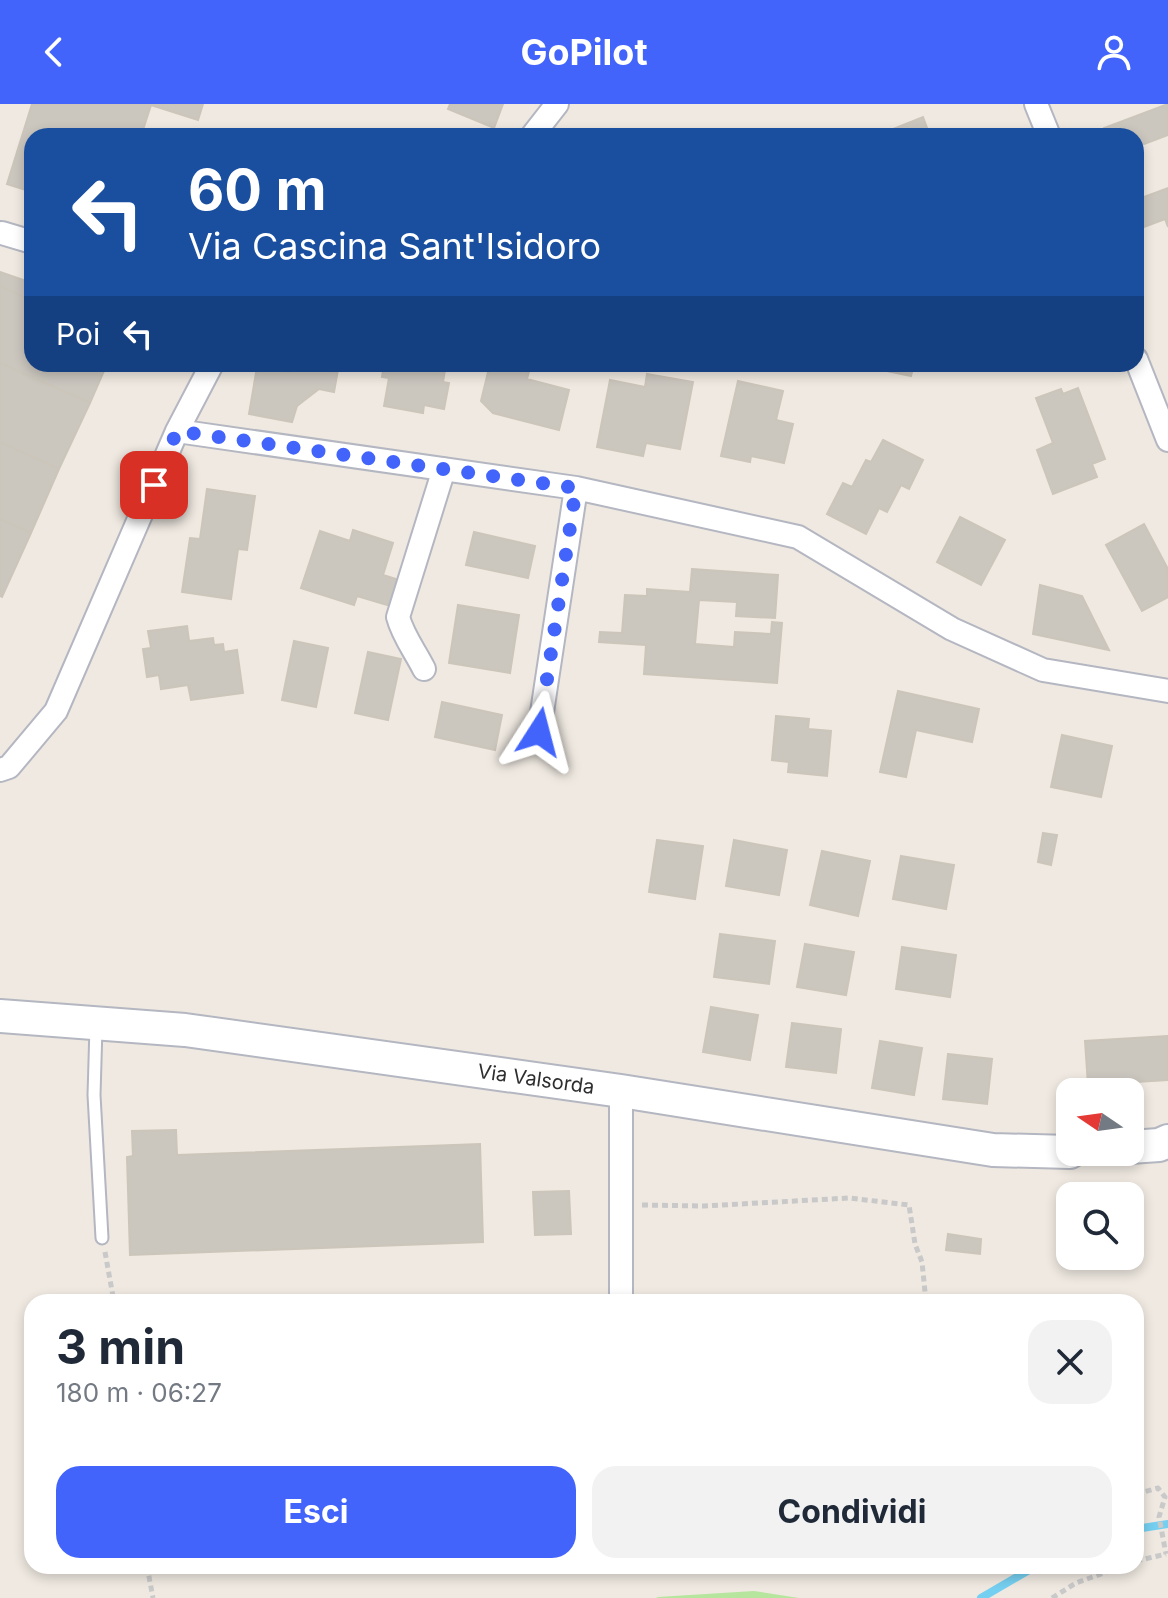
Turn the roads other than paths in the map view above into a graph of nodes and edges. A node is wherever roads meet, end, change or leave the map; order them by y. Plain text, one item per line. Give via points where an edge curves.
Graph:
1 (557, 104) edge
2 (1036, 104) edge
3 (544, 128) edge
4 (1046, 128) edge
5 (2, 233) edge
6 (24, 240) edge
7 (208, 372) edge
8 (1141, 372) edge
9 (177, 431) junction
10 (1168, 440) edge
11 (444, 469) junction
12 (576, 488) junction
13 (424, 669) dead end
14 (1168, 691) edge
15 (539, 732) dead end
16 (5, 768) edge
17 (0, 1016) edge
18 (97, 1023) junction
19 (621, 1091) junction
20 (1168, 1141) edge
21 (1144, 1146) edge
22 (1056, 1152) edge
23 (102, 1238) road end
24 (621, 1294) edge

1 - 3 street
2 - 4 street
5 - 6 street
7 - 9 street
8 - 10 street
9 - 11 street
9 - 16 street via 56,711
11 - 12 street
11 - 13 street via 398,617 402,634
12 - 14 street via 798,537 952,629 1043,670
12 - 15 street
17 - 18 street, Via Valsorda
18 - 19 street, Via Valsorda via 185,1030
18 - 23 lane via 94,1095
19 - 22 street, Via Valsorda via 993,1150
19 - 24 street
20 - 21 street

